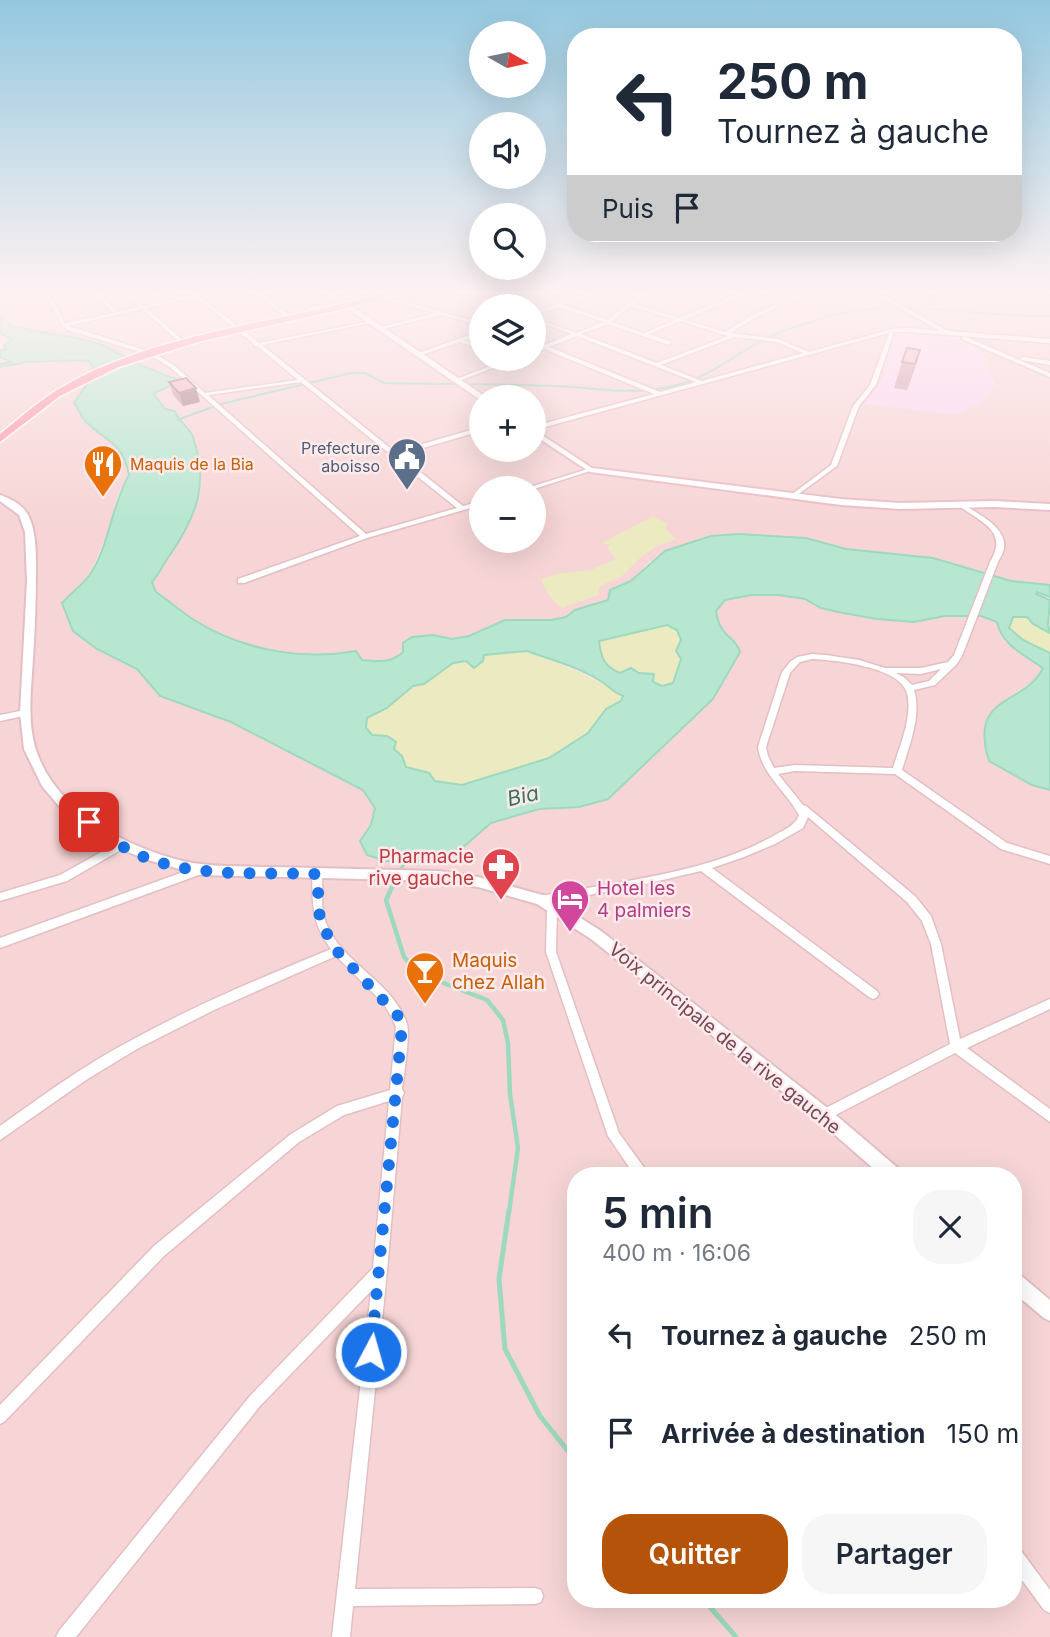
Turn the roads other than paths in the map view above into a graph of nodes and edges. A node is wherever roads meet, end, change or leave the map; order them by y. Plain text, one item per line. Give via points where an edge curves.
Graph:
1 (115, 367) edge
2 (173, 367) edge
3 (283, 367) edge
4 (439, 367) edge
5 (594, 367) edge
6 (663, 367) edge
7 (758, 367) edge
8 (879, 367) edge
9 (479, 371) edge
10 (457, 380) junction
11 (300, 381) junction
12 (705, 383) junction
13 (469, 388) edge
14 (206, 394) junction
15 (660, 394) junction
16 (546, 427) edge
17 (469, 433) edge
18 (0, 439) edge
19 (546, 439) edge
20 (392, 455) junction
21 (590, 471) junction
22 (546, 483) edge
23 (793, 496) junction
24 (0, 498) edge
25 (1049, 504) edge
26 (961, 505) junction
27 (469, 507) edge
28 (462, 509) junction
29 (365, 537) junction
30 (242, 581) dead end
31 (953, 663) junction
32 (879, 669) junction
33 (909, 688) junction
34 (25, 713) junction
35 (0, 718) edge
36 (897, 771) junction
37 (772, 772) junction
38 (800, 805) junction
39 (121, 845) junction
40 (1050, 860) edge
41 (703, 867) junction
42 (200, 870) junction
43 (317, 874) junction
44 (0, 897) edge
45 (547, 904) junction
46 (0, 943) edge
47 (337, 951) junction
48 (873, 994) dead end
49 (1050, 1004) edge
50 (956, 1047) junction
51 (398, 1093) junction
52 (824, 1115) junction
53 (1050, 1116) edge
54 (0, 1134) edge
55 (636, 1167) edge
56 (884, 1167) edge
57 (380, 1270) junction
58 (1022, 1288) edge
59 (1050, 1312) edge
60 (0, 1416) edge
61 (1022, 1566) edge
62 (535, 1595) dead end
63 (345, 1598) junction
64 (1050, 1604) edge
65 (65, 1637) edge
66 (341, 1637) edge

1 - 18 highway via 48,400
2 - 14 street
3 - 11 street
4 - 10 street
5 - 15 street
6 - 12 street
7 - 12 street
8 - 23 street via 873,385 856,406 834,467
9 - 10 street
10 - 13 street
11 - 14 street
11 - 20 street
12 - 15 street
14 - 29 street
15 - 16 street
17 - 20 street
19 - 21 main road
20 - 28 street
21 - 22 street
21 - 23 main road
23 - 26 main road via 872,505
24 - 34 street, Voix principale de la rive gauche via 26,518 32,547
25 - 26 main road
26 - 31 street via 997,532 1003,551 994,562
27 - 28 street
28 - 29 street
29 - 30 street
31 - 32 street via 921,671
31 - 33 street via 932,684
32 - 33 street via 900,678
32 - 37 street via 822,657 794,662 786,672 762,747
33 - 36 street via 909,726
34 - 35 street
34 - 39 street, Voix principale de la rive gauche via 34,762 49,787 73,811
36 - 37 street via 795,768
36 - 40 street via 1004,846
37 - 38 street
38 - 41 street via 804,815 800,825 785,835
38 - 50 street via 911,899 927,919
39 - 42 street, Voix principale de la rive gauche via 169,864
39 - 44 street via 63,878
41 - 45 street
41 - 48 street
42 - 43 street, Voix principale de la rive gauche
42 - 46 street
43 - 45 street, Voix principale de la rive gauche via 439,876 478,882
43 - 47 street via 320,922
45 - 52 street, Voix principale de la rive gauche via 596,935
45 - 55 street via 551,952 614,1136
47 - 51 street via 399,1017
47 - 54 street via 212,1004 131,1046
49 - 50 street
50 - 52 street
50 - 53 street
51 - 57 street
51 - 60 street via 341,1110 295,1138 159,1251
52 - 56 street, Voix principale de la rive gauche
57 - 63 street
57 - 65 street via 255,1401
58 - 59 street
61 - 64 street
62 - 63 street
63 - 66 street

